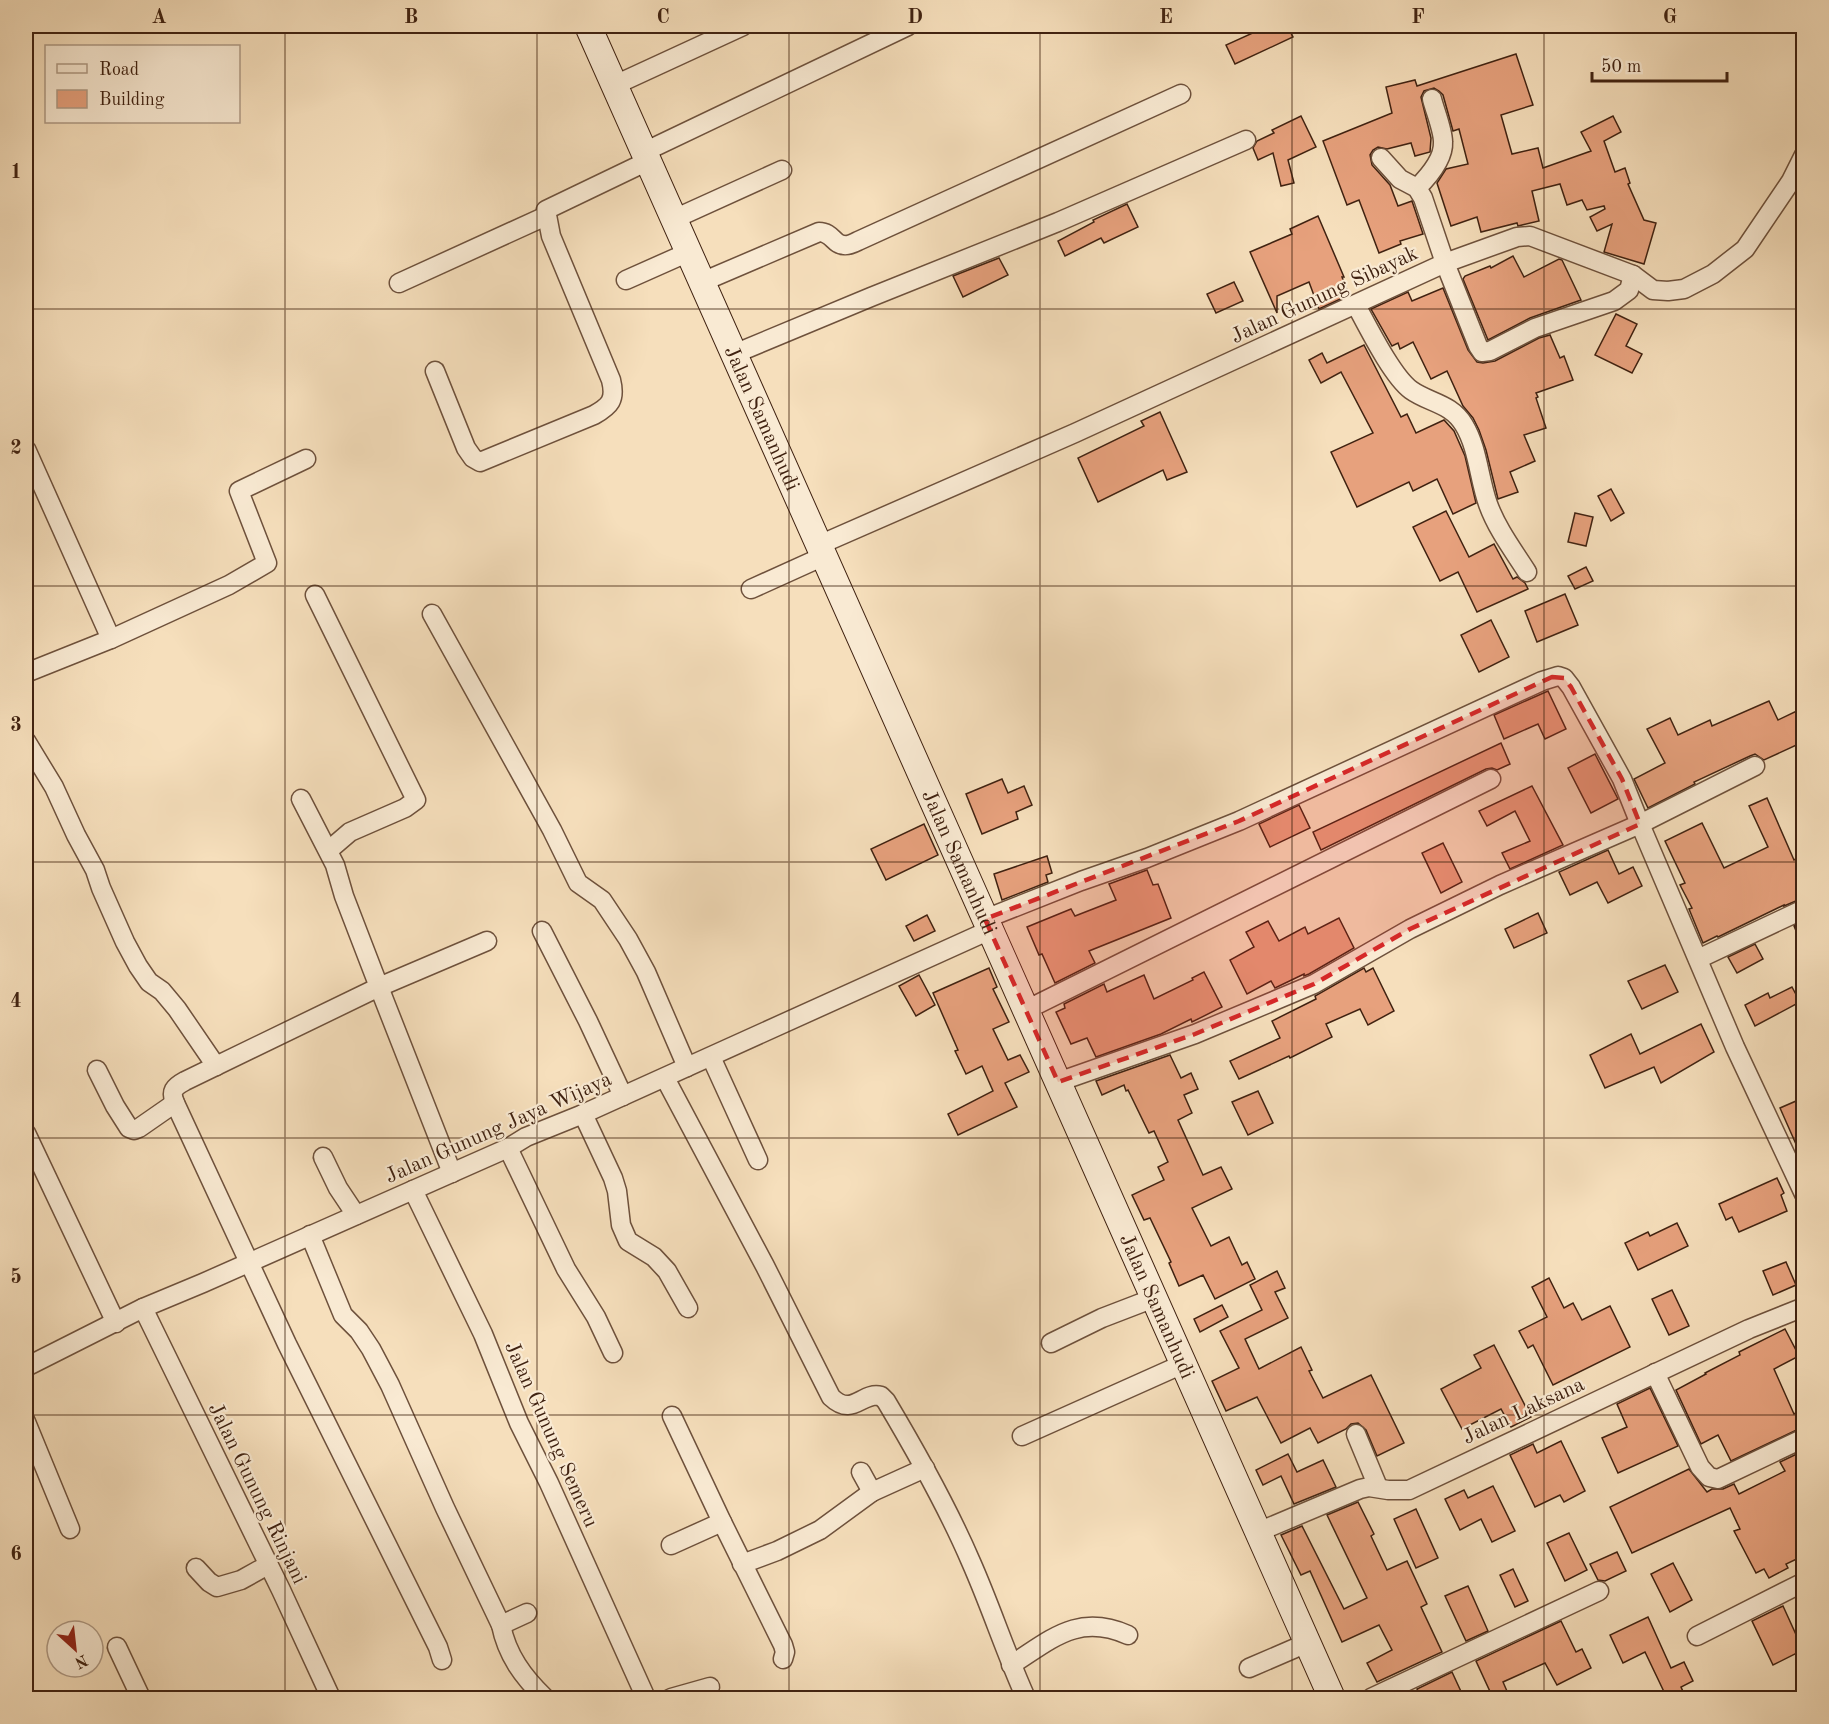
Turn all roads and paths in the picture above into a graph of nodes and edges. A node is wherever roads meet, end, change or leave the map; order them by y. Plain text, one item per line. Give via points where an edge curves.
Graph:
1 (588, 26) edge
2 (743, 26) edge
3 (908, 26) edge
4 (615, 85) junction
5 (1181, 94) dead end
6 (1432, 99) dead end
7 (1246, 140) dead end
8 (1803, 155) edge
9 (646, 156) junction
10 (1381, 158) dead end
11 (782, 170) dead end
12 (1417, 188) junction
13 (546, 216) junction
14 (674, 219) junction
15 (689, 252) junction
16 (1445, 263) junction
17 (1633, 275) junction
18 (626, 280) dead end
19 (702, 282) junction
20 (399, 283) dead end
21 (1356, 305) junction
22 (734, 354) junction
23 (435, 371) dead end
24 (26, 449) edge
25 (306, 459) dead end
26 (822, 550) junction
27 (1527, 572) dead end
28 (751, 589) dead end
29 (315, 596) dead end
30 (432, 614) dead end
31 (111, 639) junction
32 (26, 673) edge
33 (26, 741) edge
34 (1755, 766) dead end
35 (1491, 779) dead end
36 (301, 799) dead end
37 (1640, 824) junction
38 (329, 850) junction
39 (1803, 909) edge
40 (988, 924) junction
41 (542, 931) dead end
42 (487, 941) dead end
43 (1698, 959) junction
44 (379, 987) junction
45 (1026, 1010) junction
46 (711, 1057) junction
47 (216, 1066) junction
48 (687, 1067) junction
49 (97, 1070) dead end
50 (665, 1078) junction
51 (1058, 1082) junction
52 (623, 1096) junction
53 (176, 1103) junction
54 (583, 1114) junction
55 (26, 1133) edge
56 (508, 1148) junction
57 (323, 1157) dead end
58 (758, 1160) dead end
59 (452, 1173) junction
60 (413, 1190) junction
61 (1803, 1194) edge
62 (356, 1215) junction
63 (310, 1235) junction
64 (250, 1262) junction
65 (1154, 1298) junction
66 (1803, 1307) edge
67 (143, 1308) junction
68 (688, 1308) dead end
69 (116, 1323) junction
70 (1051, 1343) dead end
71 (613, 1353) dead end
72 (1183, 1364) junction
73 (26, 1367) edge
74 (1655, 1373) junction
75 (672, 1416) dead end
76 (26, 1422) edge
77 (1356, 1434) dead end
78 (1022, 1436) dead end
79 (1803, 1438) edge
80 (925, 1468) junction
81 (861, 1472) dead end
82 (1378, 1487) junction
83 (872, 1492) junction
84 (722, 1522) junction
85 (70, 1529) dead end
86 (1258, 1532) junction
87 (671, 1545) dead end
88 (742, 1564) junction
89 (268, 1565) junction
90 (196, 1568) dead end
91 (1803, 1582) edge
92 (1599, 1591) dead end
93 (527, 1613) dead end
94 (501, 1625) junction
95 (1128, 1635) dead end
96 (1697, 1636) dead end
97 (1307, 1643) junction
98 (117, 1647) dead end
99 (783, 1659) dead end
100 (442, 1660) dead end
101 (1011, 1665) junction
102 (1249, 1668) dead end
103 (710, 1687) dead end
104 (141, 1698) edge
105 (331, 1698) edge
106 (545, 1698) edge
107 (646, 1698) edge
108 (671, 1698) edge
109 (1026, 1698) edge
110 (1332, 1698) edge
111 (1371, 1698) edge

1 - 4 street, Jalan Samanhudi
2 - 4 street
3 - 9 street
4 - 9 street, Jalan Samanhudi
5 - 19 street via 867,238 844,246 831,235 819,232
6 - 12 street via 1443,142 1441,154
7 - 22 street via 1058,222
8 - 17 street, Jalan Gunung Sibayak via 1791,181 1745,249 1713,274 1684,289 1668,291 1653,290
9 - 13 street via 546,210
9 - 14 street, Jalan Samanhudi
10 - 12 street via 1400,179
11 - 14 street
12 - 16 street
13 - 20 street
13 - 23 street via 550,236 612,380 612,401 594,416 480,462 466,448
14 - 15 street, Jalan Samanhudi
15 - 18 street
15 - 19 street, Jalan Samanhudi
16 - 17 street, Jalan Gunung Sibayak via 1498,243 1530,236
16 - 17 street via 1482,352 1535,328 1614,301 1629,290
16 - 21 street, Jalan Gunung Sibayak
19 - 22 street, Jalan Samanhudi
21 - 26 street, Jalan Gunung Sibayak
21 - 27 street via 1401,380 1411,390 1455,413 1464,425 1488,504
22 - 26 street, Jalan Samanhudi
24 - 31 street
25 - 31 street via 238,491 267,563 229,585
26 - 28 street, Jalan Gunung Sibayak
26 - 40 street, Jalan Samanhudi
29 - 38 street via 416,800 350,832
30 - 48 street via 578,883 602,900 628,939
31 - 32 street
33 - 47 street via 54,787 138,966 177,1009
34 - 37 street
35 - 45 street
36 - 38 street
37 - 40 street, Jalan Gunung Jaya Wijaya via 1610,756 1571,687 1558,676 1239,821 1081,881
37 - 43 street
37 - 51 street via 1460,904 1314,984 1195,1034
38 - 44 street
39 - 43 street
40 - 45 street, Jalan Samanhudi
40 - 46 street, Jalan Gunung Jaya Wijaya
41 - 52 street
42 - 44 street
43 - 61 street
44 - 47 street
44 - 59 street
45 - 51 street, Jalan Samanhudi
46 - 48 street, Jalan Gunung Jaya Wijaya
46 - 58 street
47 - 53 street via 178,1085 172,1095
48 - 50 street, Jalan Gunung Jaya Wijaya
49 - 53 street via 129,1128 140,1128
50 - 52 street, Jalan Gunung Jaya Wijaya
50 - 80 street via 831,1397 837,1403 850,1405 870,1396 881,1396
51 - 65 street, Jalan Samanhudi
52 - 54 street, Jalan Gunung Jaya Wijaya
53 - 64 street
54 - 56 street, Jalan Gunung Jaya Wijaya
54 - 68 street via 613,1178 621,1225 628,1241 654,1257 667,1271
55 - 69 street
56 - 59 street, Jalan Gunung Jaya Wijaya
56 - 71 street via 566,1269
57 - 62 street
59 - 60 street, Jalan Gunung Jaya Wijaya
60 - 62 street, Jalan Gunung Jaya Wijaya
60 - 107 street, Jalan Gunung Semeru via 483,1334 519,1423
62 - 63 street, Jalan Gunung Jaya Wijaya
63 - 64 street, Jalan Gunung Jaya Wijaya
63 - 94 street via 343,1315 359,1331 390,1385
64 - 67 street, Jalan Gunung Jaya Wijaya
64 - 100 street
65 - 70 street
65 - 72 street, Jalan Samanhudi
66 - 74 street, Jalan Laksana
67 - 69 street, Jalan Gunung Jaya Wijaya
67 - 89 street, Jalan Gunung Rinjani
69 - 73 street, Jalan Gunung Jaya Wijaya
72 - 78 street
72 - 86 street, Jalan Samanhudi
74 - 79 street via 1700,1467 1709,1477 1718,1479
74 - 82 street, Jalan Laksana via 1409,1490
75 - 84 street
76 - 85 street
77 - 82 street
80 - 83 street
80 - 101 street via 972,1563
81 - 83 street
82 - 86 street, Jalan Laksana via 1360,1489
83 - 88 street via 820,1530
84 - 87 street
84 - 88 street
86 - 97 street, Jalan Samanhudi
88 - 99 street via 783,1645
89 - 90 street via 241,1580 217,1587
89 - 105 street, Jalan Gunung Rinjani via 286,1587
91 - 96 street
92 - 111 street
93 - 94 street
94 - 106 street via 507,1647 521,1672
95 - 101 street via 1098,1625 1080,1626
97 - 102 street
97 - 110 street, Jalan Samanhudi
98 - 104 street
101 - 109 street
103 - 108 street

